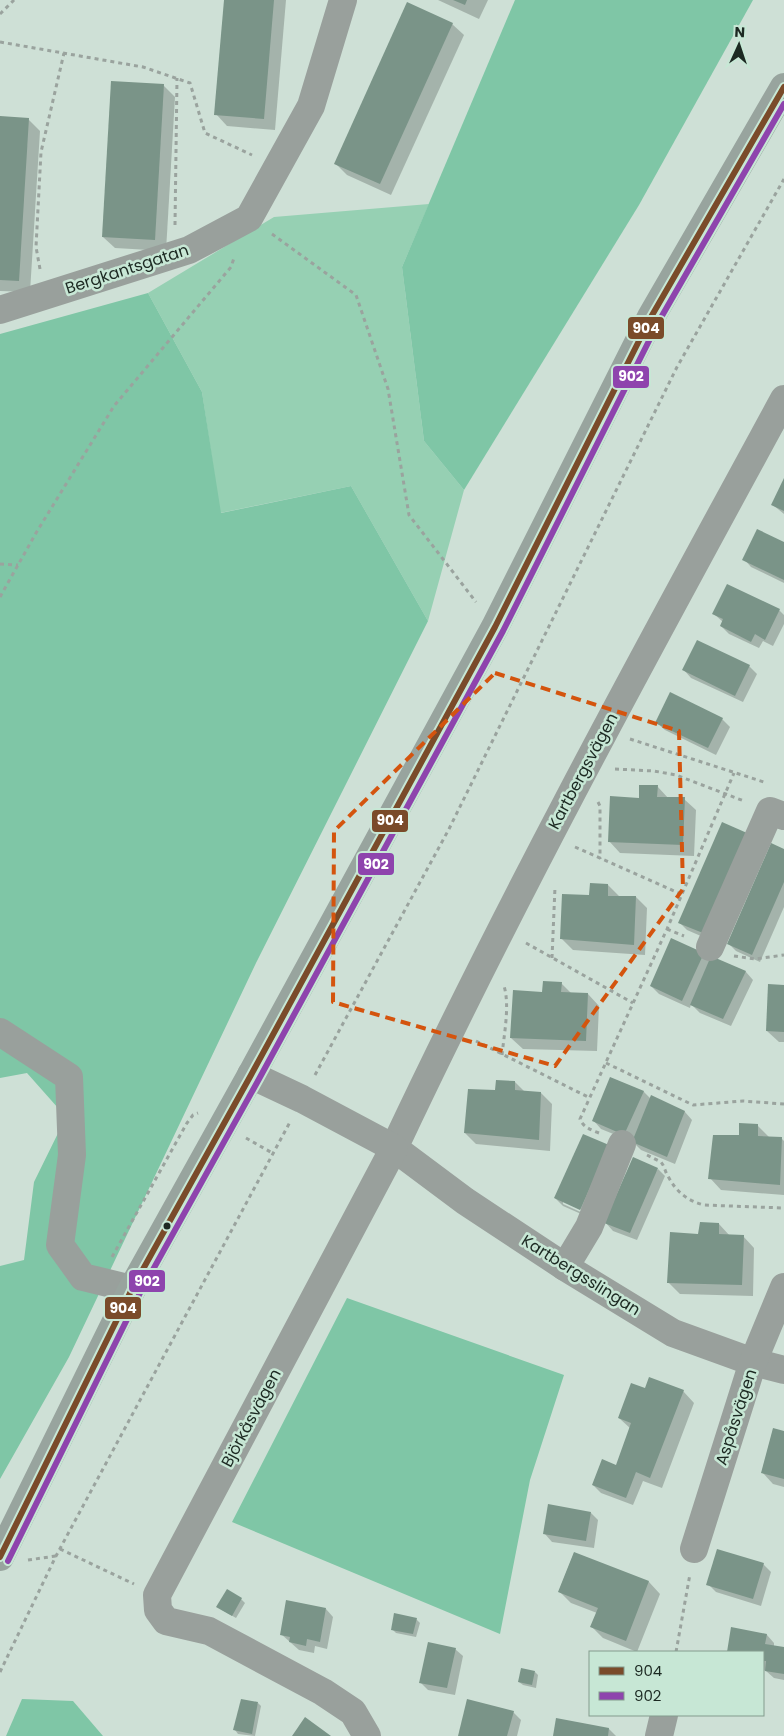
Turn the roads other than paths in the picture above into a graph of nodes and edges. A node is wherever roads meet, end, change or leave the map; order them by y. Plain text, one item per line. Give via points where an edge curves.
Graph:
1 (343, 0) edge
2 (784, 88) edge
3 (0, 310) edge
4 (784, 399) edge
5 (777, 804) edge
6 (710, 947) dead end
7 (0, 1032) edge
8 (251, 1075) junction
9 (622, 1144) road end
10 (394, 1148) junction
11 (565, 1267) junction
12 (784, 1287) edge
13 (132, 1289) junction
14 (753, 1362) junction
15 (784, 1370) edge
16 (694, 1549) road end
17 (0, 1557) edge
18 (664, 1716) edge
19 (368, 1736) edge
20 (659, 1736) edge

1 - 3 street, Bergkantsgatan via 311,106 249,218 189,250
2 - 8 main road via 651,317 495,627
4 - 10 street, Kartbergsvägen via 588,760 450,1028
5 - 6 street
7 - 13 street via 69,1077 72,1155 60,1245 83,1278
8 - 10 street
8 - 13 main road
9 - 11 street via 588,1227
10 - 11 street, Kartbergsslingan via 465,1201
10 - 19 street, Björkåsvägen via 157,1595 158,1610 166,1621 208,1631 323,1692 353,1712
11 - 14 street, Kartbergsslingan via 673,1333
12 - 14 street, Aspåsvägen
13 - 17 main road
14 - 15 street, Kartbergsslingan
14 - 16 street, Aspåsvägen
18 - 20 street

